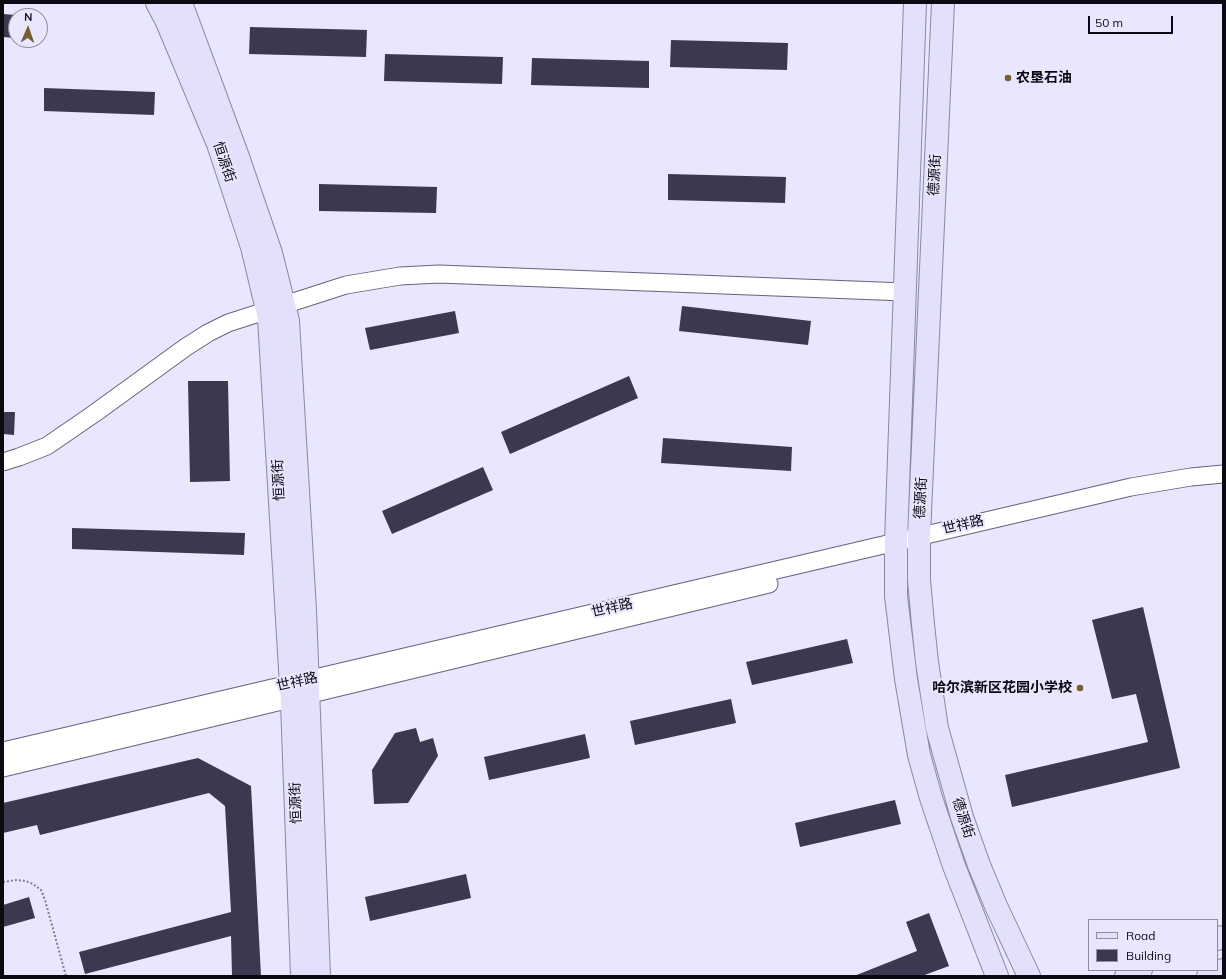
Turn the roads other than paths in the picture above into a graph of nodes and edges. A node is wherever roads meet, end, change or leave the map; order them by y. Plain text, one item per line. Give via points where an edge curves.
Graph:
1 (157, 3) edge
2 (181, 3) edge
3 (915, 3) edge
4 (943, 3) edge
5 (905, 292) junction
6 (275, 307) junction
7 (3, 462) edge
8 (1223, 474) edge
9 (919, 542) junction
10 (896, 548) junction
11 (300, 689) junction
12 (3, 751) edge
13 (3, 768) edge
14 (1223, 970) edge
15 (1138, 971) edge
16 (302, 976) edge
17 (319, 976) edge
18 (997, 976) edge
19 (1029, 976) edge
20 (1126, 976) edge
21 (1208, 976) edge

1 - 6 main road, 恒源街 via 168,22 218,144
2 - 6 main road, 恒源街 via 271,253
3 - 5 main road, 德源街
4 - 9 main road, 德源街
5 - 6 street via 439,274 400,276 346,285
5 - 10 main road, 德源街
6 - 7 street via 228,323 208,333 47,446
6 - 11 main road, 恒源街 via 288,321 294,419
8 - 9 street, 世祥路 via 1131,487
9 - 10 street, 世祥路
9 - 19 main road, 德源街 via 919,580 927,662 940,741 979,865
10 - 11 street, 世祥路
10 - 18 main road, 德源街 via 896,596 900,633 919,755 952,858
11 - 12 street, 世祥路
11 - 13 street, 世祥路
11 - 16 main road, 恒源街
11 - 17 main road, 恒源街
14 - 21 main road
15 - 20 main road

